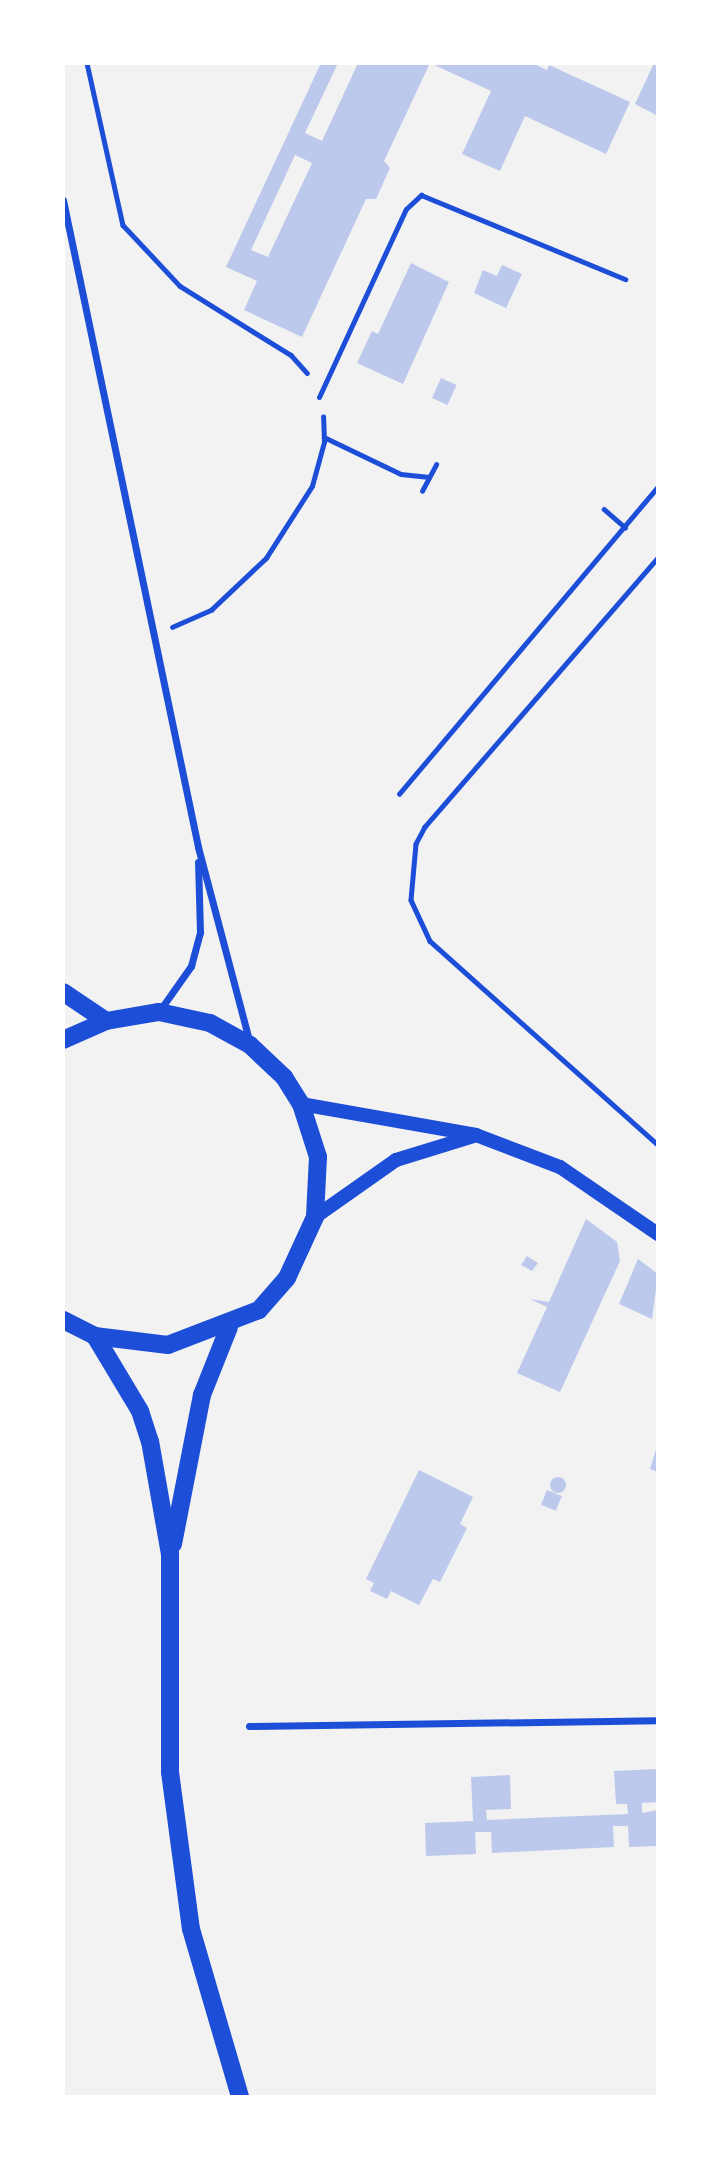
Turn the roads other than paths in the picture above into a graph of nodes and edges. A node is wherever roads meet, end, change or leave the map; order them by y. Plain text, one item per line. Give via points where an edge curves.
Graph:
1 (63, 200) edge
2 (625, 279) dead end
3 (319, 397) road end
4 (198, 847) junction
5 (63, 992) edge
6 (159, 1012) junction
7 (106, 1021) junction
8 (63, 1040) edge
9 (250, 1045) junction
10 (301, 1104) junction
11 (476, 1135) junction
12 (315, 1217) junction
13 (658, 1234) edge
14 (63, 1320) edge
15 (229, 1327) junction
16 (95, 1336) junction
17 (170, 1554) junction
18 (658, 1720) edge
19 (250, 1726) dead end
20 (240, 2097) edge

1 - 4 street
2 - 3 lane via 421,195 406,209
4 - 6 street via 200,932 191,966
4 - 9 street
5 - 7 main road
6 - 7 main road
6 - 9 main road via 210,1023
7 - 8 main road
9 - 10 main road via 284,1077
10 - 11 main road
10 - 12 main road via 318,1157
11 - 12 main road via 396,1160
11 - 13 main road via 560,1167
12 - 15 main road via 288,1278 259,1310
14 - 16 main road
15 - 16 main road via 168,1345
15 - 17 main road via 202,1395
16 - 17 main road via 140,1411
17 - 20 main road via 170,1772 191,1929
18 - 19 street

